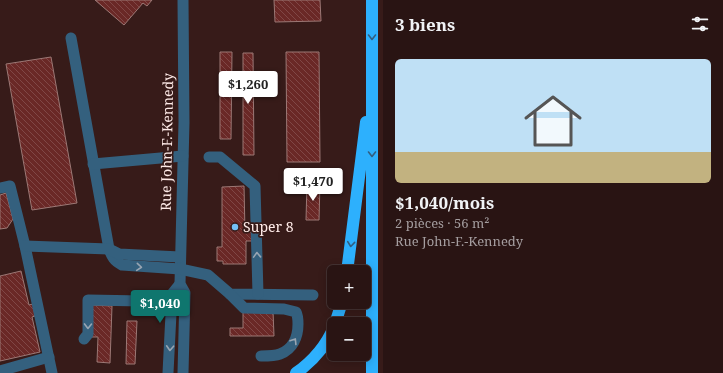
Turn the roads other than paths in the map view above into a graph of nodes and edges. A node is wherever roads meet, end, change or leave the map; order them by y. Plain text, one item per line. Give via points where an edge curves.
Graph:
1 (183, 0) edge
2 (372, 0) edge
3 (72, 38) dead end
4 (372, 73) junction
5 (183, 156) junction
6 (209, 157) dead end
7 (93, 164) junction
8 (0, 188) edge
9 (25, 246) junction
10 (109, 250) junction
11 (180, 257) junction
12 (349, 265) edge
13 (180, 269) junction
14 (180, 284) junction
15 (230, 294) junction
16 (258, 294) junction
17 (313, 295) dead end
18 (143, 301) dead end
19 (84, 339) dead end
20 (327, 341) edge
21 (261, 356) dead end
22 (49, 357) junction
23 (0, 371) edge
24 (52, 373) edge
25 (168, 373) edge
26 (183, 373) edge
27 (296, 373) edge
28 (372, 373) edge

1 - 5 street, Rue John-F.-Kennedy
2 -> 4 highway
3 - 7 street
4 -> 12 highway
4 -> 28 highway
5 - 7 street
5 - 11 street, Rue John-F.-Kennedy
16 -> 6 street via 255,186 220,157
7 - 10 street
8 - 9 street via 10,186
9 - 10 street
9 - 22 street
10 - 11 street via 119,254
10 -> 13 street via 116,262 122,265
11 - 13 street, Rue John-F.-Kennedy
13 - 14 street, Rue John-F.-Kennedy
13 - 15 street via 208,275
14 -> 25 street, Rue John-F.-Kennedy via 172,294
14 - 26 street, Rue John-F.-Kennedy via 185,293
15 - 16 street
21 -> 15 street via 279,355 288,349 298,333 298,314 284,309 244,308
16 - 17 street
18 -> 19 street via 125,301 118,295 95,295 88,300 88,334
20 - 27 highway via 320,352
22 - 23 street
22 - 24 street

